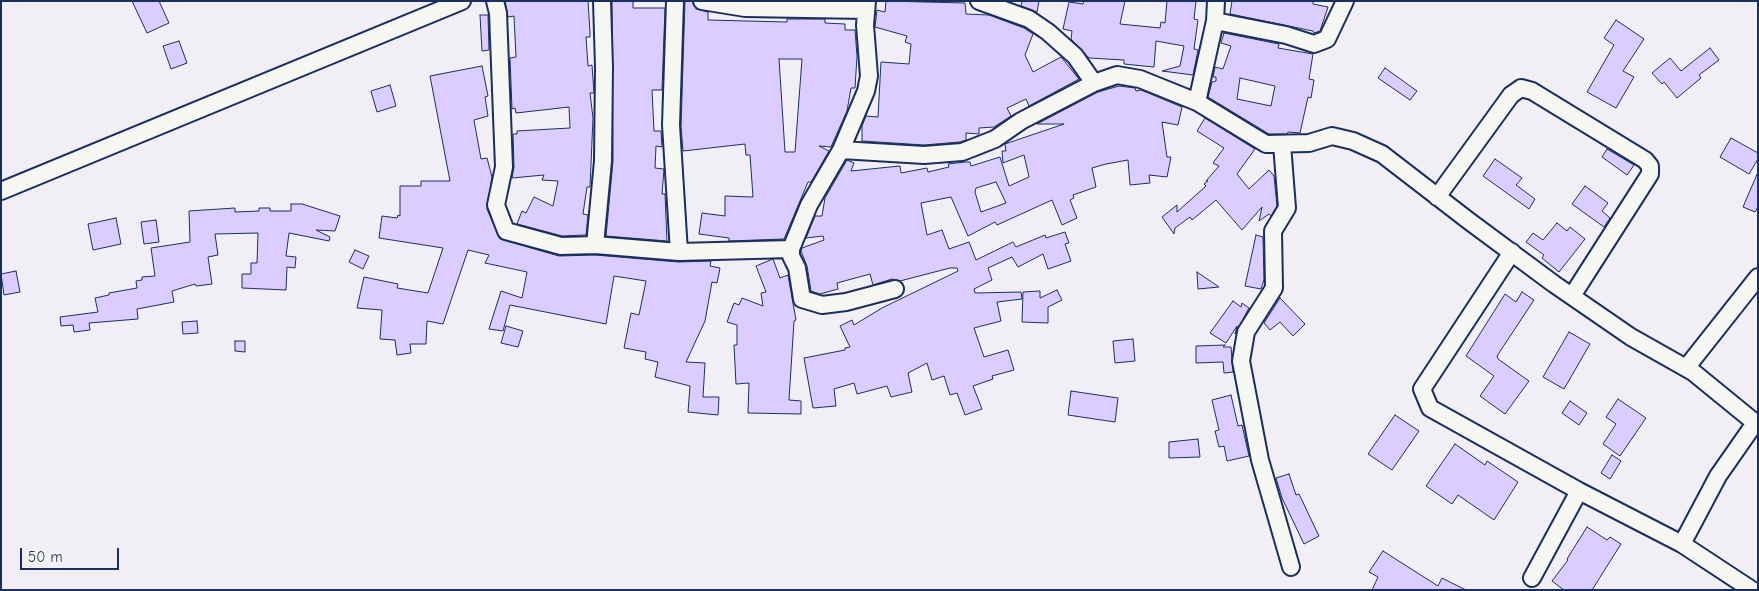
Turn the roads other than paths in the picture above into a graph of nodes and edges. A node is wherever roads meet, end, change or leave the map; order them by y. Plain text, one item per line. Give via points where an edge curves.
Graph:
1 (495, 1) edge
2 (602, 1) edge
3 (675, 1) edge
4 (702, 1) edge
5 (979, 1) edge
6 (1216, 1) edge
7 (1345, 1) edge
8 (453, 3) edge
9 (866, 6) edge
10 (1215, 21) junction
11 (1094, 83) junction
12 (1197, 102) junction
13 (1282, 144) junction
14 (841, 150) junction
15 (1, 191) edge
16 (1437, 197) junction
17 (596, 245) junction
18 (791, 249) junction
19 (680, 252) junction
20 (1512, 252) junction
21 (1758, 278) edge
22 (895, 290) dead end
23 (1572, 296) junction
24 (1686, 368) junction
25 (1756, 424) edge
26 (1579, 491) junction
27 (1682, 544) junction
28 (1291, 567) dead end
29 (1532, 578) dead end
30 (1752, 590) edge

1 - 17 street via 504,168 496,205 501,221 506,231 561,246
2 - 17 street via 603,161
3 - 19 street via 672,125
4 - 9 street via 746,8
5 - 11 street via 1029,19 1048,32 1074,56
6 - 10 street
7 - 10 street via 1327,39 1314,44
8 - 15 street
9 - 14 street via 869,76 866,91
10 - 12 street
11 - 12 street via 1117,75 1140,79
11 - 14 street via 1021,120 995,139 962,152 924,155
12 - 13 street via 1266,144
13 - 16 street via 1308,144 1332,136 1353,141 1382,154
13 - 28 street via 1287,208 1274,231 1274,288 1246,332 1241,361 1260,460
14 - 18 street via 809,205
16 - 20 street
16 - 23 street via 1511,95 1521,88 1532,90 1645,160 1650,166 1650,174
17 - 19 street
18 - 19 street
18 - 22 street via 802,298 822,304 846,302
20 - 23 street
20 - 26 street via 1422,389 1424,398 1430,408
21 - 24 street
23 - 24 street via 1631,337
24 - 25 street
25 - 27 street via 1718,476
26 - 27 street
26 - 29 street
27 - 30 street

